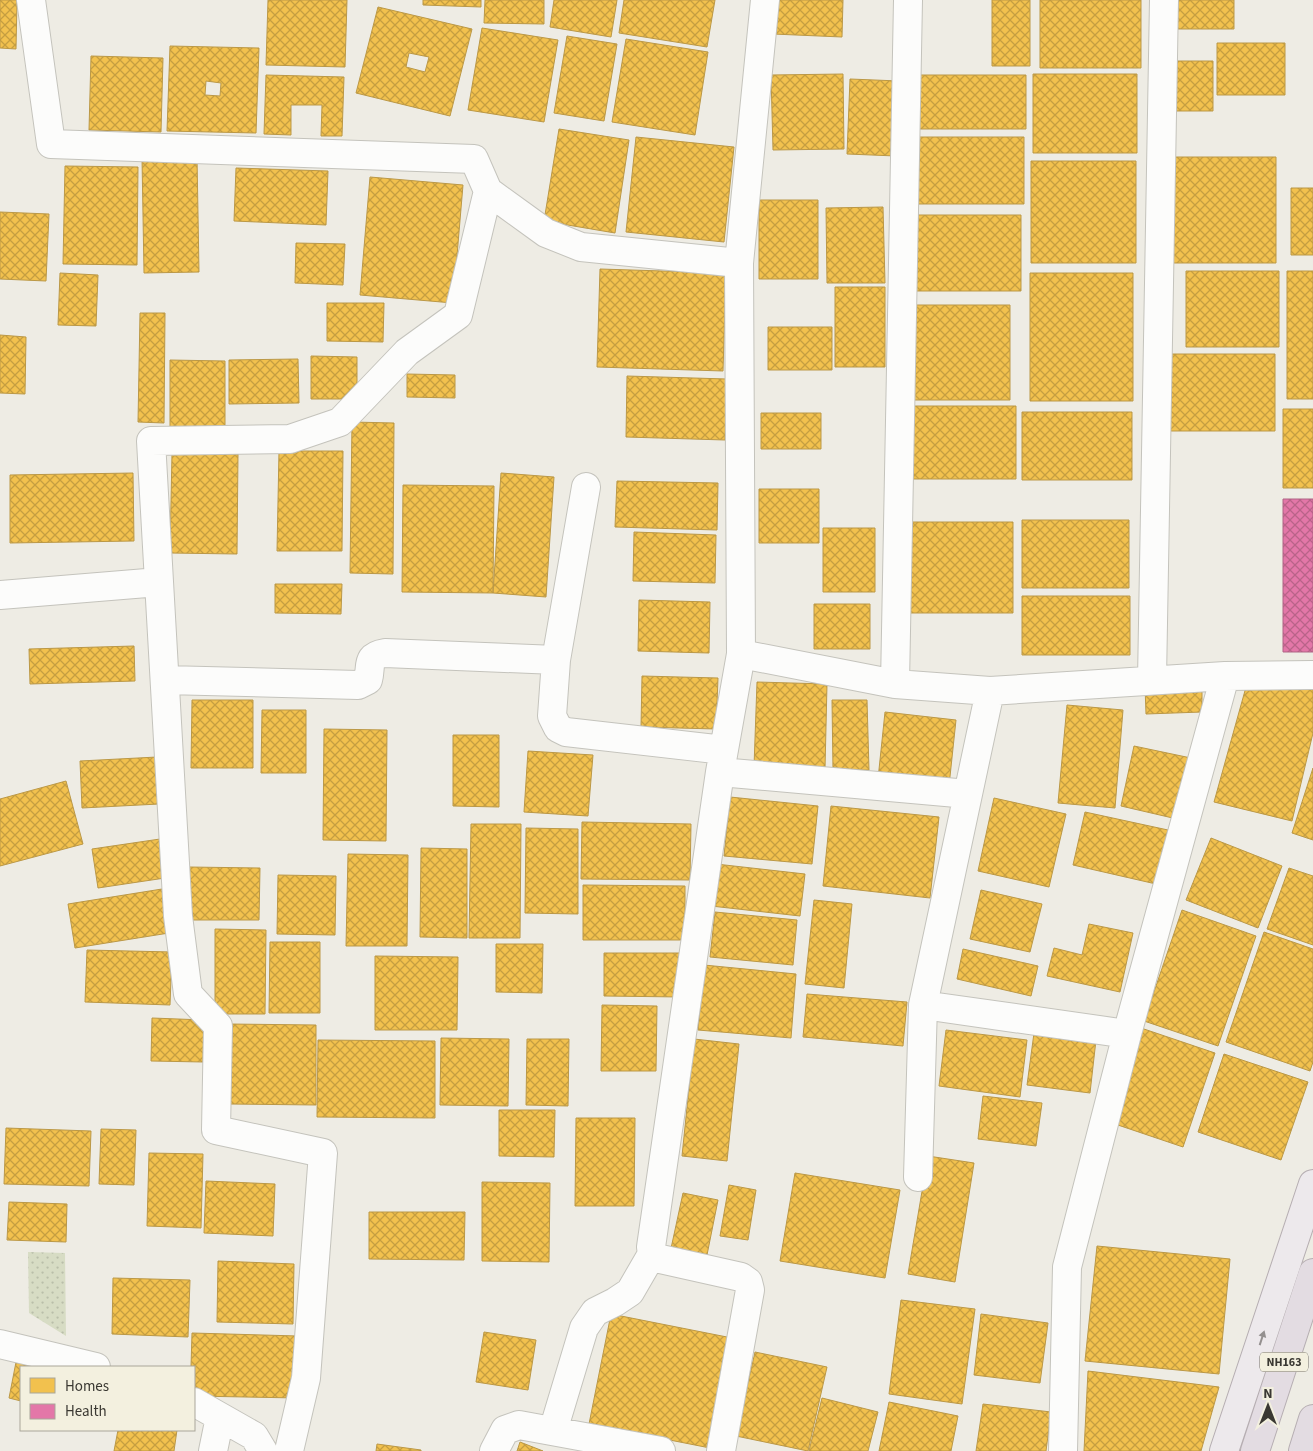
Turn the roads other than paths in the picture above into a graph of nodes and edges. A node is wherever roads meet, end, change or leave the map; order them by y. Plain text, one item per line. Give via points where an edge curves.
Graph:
1 (31, 0) edge
2 (765, 0) edge
3 (908, 0) edge
4 (1164, 0) edge
5 (488, 191) junction
6 (739, 263) junction
7 (586, 487) dead end
8 (159, 582) junction
9 (0, 595) edge
10 (741, 654) junction
11 (556, 660) junction
12 (1225, 676) junction
13 (1313, 676) edge
14 (165, 680) junction
15 (1152, 680) junction
16 (895, 684) junction
17 (990, 691) junction
18 (722, 762) junction
19 (968, 794) junction
20 (923, 1005) junction
21 (1127, 1034) junction
22 (918, 1177) dead end
23 (1313, 1184) edge
24 (652, 1254) junction
25 (1313, 1273) edge
26 (0, 1344) edge
27 (92, 1366) edge
28 (195, 1403) edge
29 (220, 1417) junction
30 (1313, 1419) edge
31 (553, 1431) junction
32 (213, 1451) edge
33 (263, 1451) edge
34 (289, 1451) edge
35 (494, 1451) edge
36 (661, 1451) edge
37 (721, 1451) edge
38 (1063, 1451) edge
39 (1224, 1451) edge
40 (1254, 1451) edge
41 (1302, 1451) edge

1 - 5 street via 52,144 474,159
2 - 6 street
3 - 16 street
4 - 15 street
5 - 6 street via 546,233 581,247
5 - 8 street via 458,315 407,352 340,422 290,438 151,441
6 - 10 street
7 - 11 street
8 - 9 street
8 - 14 street
10 - 16 street
10 - 18 street
11 - 14 street via 385,653 372,659 368,680 358,685
11 - 18 street via 552,716 558,728 566,732 630,740
12 - 13 street
12 - 15 street
12 - 21 street
14 - 34 street via 178,916 188,994 218,1026 216,1130 324,1153 306,1378
15 - 17 street
16 - 17 street
17 - 19 street
18 - 19 street
18 - 24 street
19 - 20 street
20 - 21 street
20 - 22 street
21 - 38 street via 1066,1267
39 -> 23 main road
24 - 31 street via 630,1292 595,1312 584,1328
24 - 37 street via 660,1259 741,1277 748,1282 750,1290
25 - 40 highway, NH163
26 - 27 street
28 - 29 street
29 - 32 street
29 - 33 street via 254,1436
30 - 41 highway
31 - 35 street via 512,1426 505,1430
31 - 36 street

